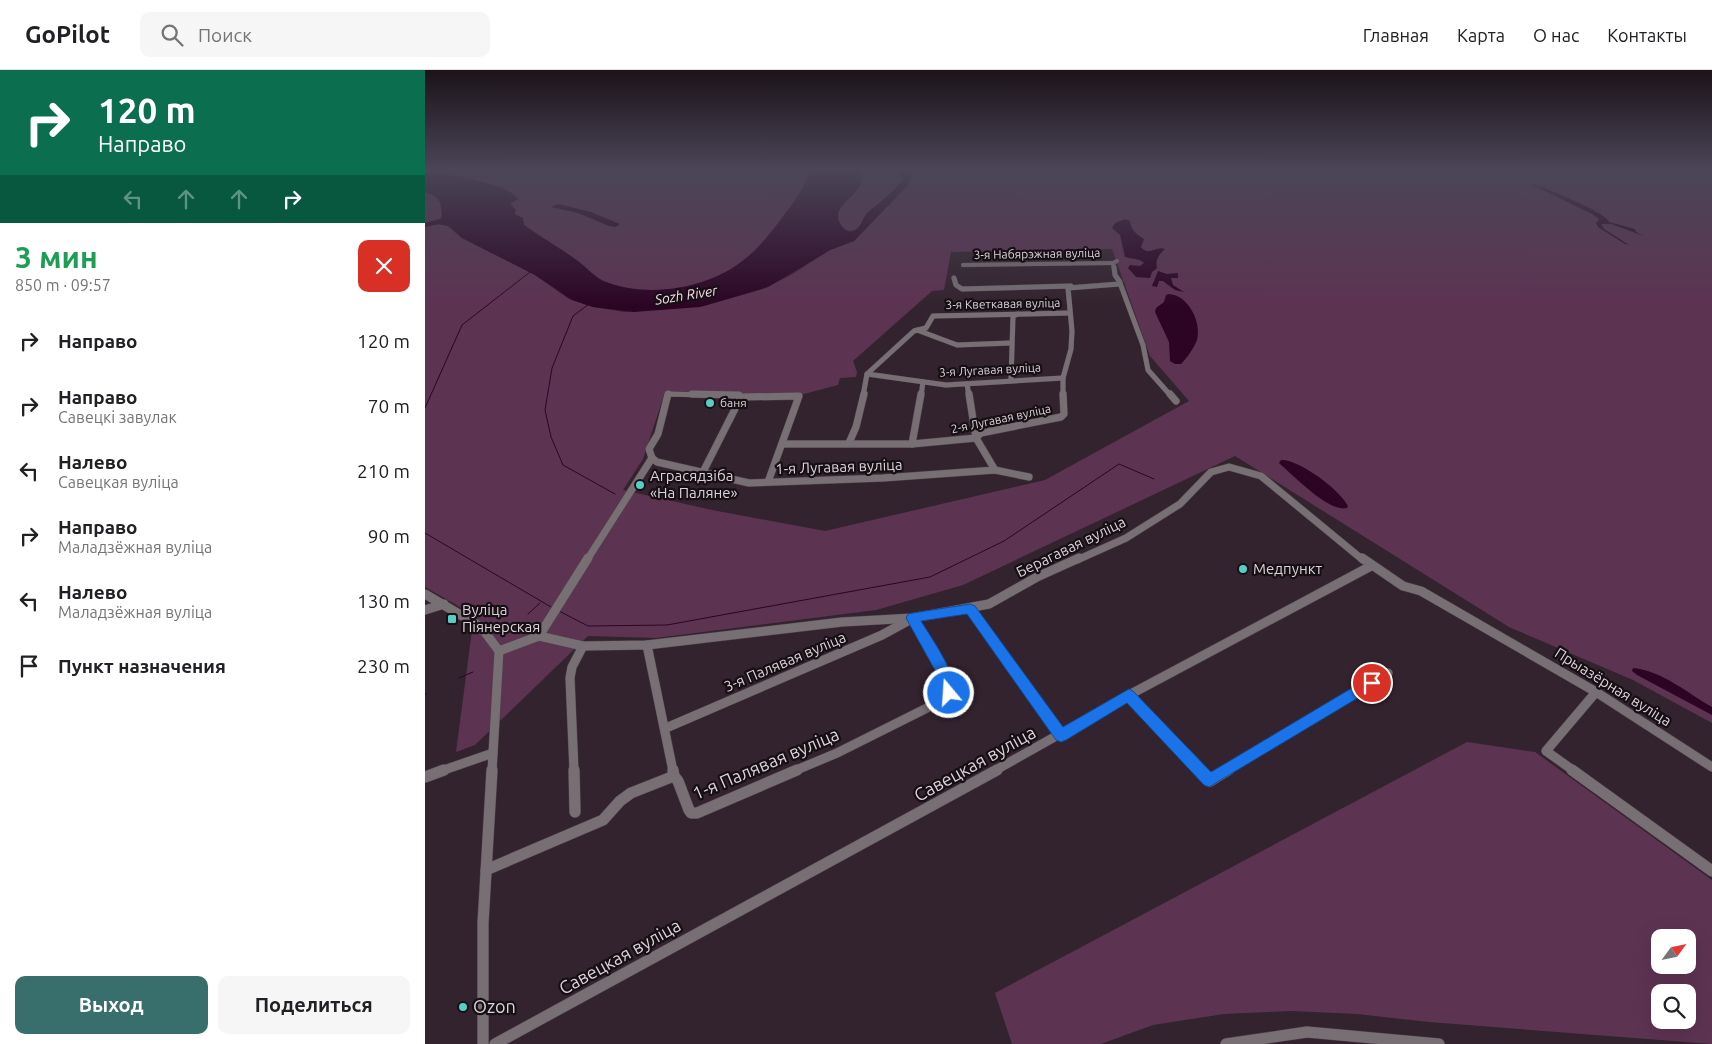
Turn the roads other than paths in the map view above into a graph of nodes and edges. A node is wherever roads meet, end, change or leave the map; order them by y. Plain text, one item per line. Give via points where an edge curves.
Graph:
1 (963, 265) dead end
2 (954, 278) dead end
3 (1120, 283) junction
4 (1069, 287) junction
5 (1023, 313) junction
6 (1070, 313) junction
7 (917, 330) junction
8 (1011, 343) junction
9 (867, 374) junction
10 (1063, 378) junction
11 (1011, 380) junction
12 (923, 382) junction
13 (967, 384) junction
14 (741, 397) junction
15 (1177, 401) dead end
16 (976, 438) junction
17 (849, 443) junction
18 (783, 444) junction
19 (912, 444) junction
20 (652, 458) junction
21 (995, 470) junction
22 (703, 472) junction
23 (1029, 477) dead end
24 (768, 482) junction
25 (1371, 566) junction
26 (425, 594) edge
27 (443, 604) junction
28 (970, 609) junction
29 (425, 610) edge
30 (913, 618) junction
31 (539, 636) junction
32 (647, 645) junction
33 (583, 646) junction
34 (499, 651) junction
35 (1388, 673) dead end
36 (1596, 692) junction
37 (1129, 695) junction
38 (666, 728) junction
39 (1061, 735) junction
40 (493, 753) junction
41 (1712, 767) edge
42 (674, 776) junction
43 (425, 778) edge
44 (575, 812) dead end
45 (486, 870) junction
46 (1712, 871) edge
47 (483, 1044) edge
48 (495, 1044) edge
49 (1226, 1044) edge
50 (1439, 1044) edge

1 - 3 street, 3-я Набярэжная вуліца via 1115,262 1115,275
2 - 4 street via 962,289
3 - 4 street
3 - 15 street via 1143,345 1148,370
4 - 6 street, 2-я Лугавая вуліца
5 - 6 street, 3-я Кветкавая вуліца
5 - 7 street, 3-я Кветкавая вуліца via 937,315 931,317 926,328
5 - 8 street via 1013,316
6 - 10 street, 2-я Лугавая вуліца via 1071,350
7 - 8 street via 928,336 951,340 957,345
7 - 9 street
8 - 11 street
9 - 12 street, 3-я Лугавая вуліца
9 - 17 street via 864,396
10 - 11 street, 3-я Лугавая вуліца
10 - 16 street, 2-я Лугавая вуліца via 1064,414 1061,417 981,433
11 - 13 street, 3-я Лугавая вуліца
12 - 13 street, 3-я Лугавая вуліца via 947,386
12 - 19 street
13 - 16 street
14 - 18 street via 799,396
14 - 20 street via 668,394 657,434 649,449
14 - 22 street
16 - 19 street, 2-я Лугавая вуліца
16 - 21 street
17 - 18 street, 2-я Лугавая вуліца
17 - 19 street, 2-я Лугавая вуліца
18 - 24 street
20 - 22 street, 1-я Лугавая вуліца via 657,462
20 - 31 street
21 - 23 street, 1-я Лугавая вуліца
21 - 24 street, 1-я Лугавая вуліца
22 - 24 street, 1-я Лугавая вуліца via 749,483
25 - 28 street, Берагавая вуліца via 1261,476 1229,467 1211,472 1181,504 1126,538 1037,577 989,604
25 - 36 street, Прыазёрная вуліца via 1403,586 1421,591 1498,634
25 - 37 street, Савецкая вуліца
26 - 27 street
27 - 29 street
27 - 34 street via 481,627
28 - 30 street, Берагавая вуліца
28 - 39 street
30 - 32 street via 842,622
30 - 38 street, 3-я Палявая вуліца via 882,635
30 - 42 street, 1-я Палявая вуліца via 948,680 949,693 941,701 837,753 697,813 689,810
31 - 33 street
31 - 34 street
32 - 33 street
32 - 38 street
33 - 44 street via 572,667 569,683 572,690
34 - 40 street
35 - 37 street via 1209,780
36 - 41 street, Прыазёрная вуліца
36 - 46 street via 1546,751
37 - 39 street, Савецкая вуліца
38 - 42 street
39 - 48 street, Савецкая вуліца
40 - 43 street
40 - 45 street
42 - 45 street, 1-я Палявая вуліца via 631,793 603,820
45 - 47 street
49 - 50 street via 1307,1032

